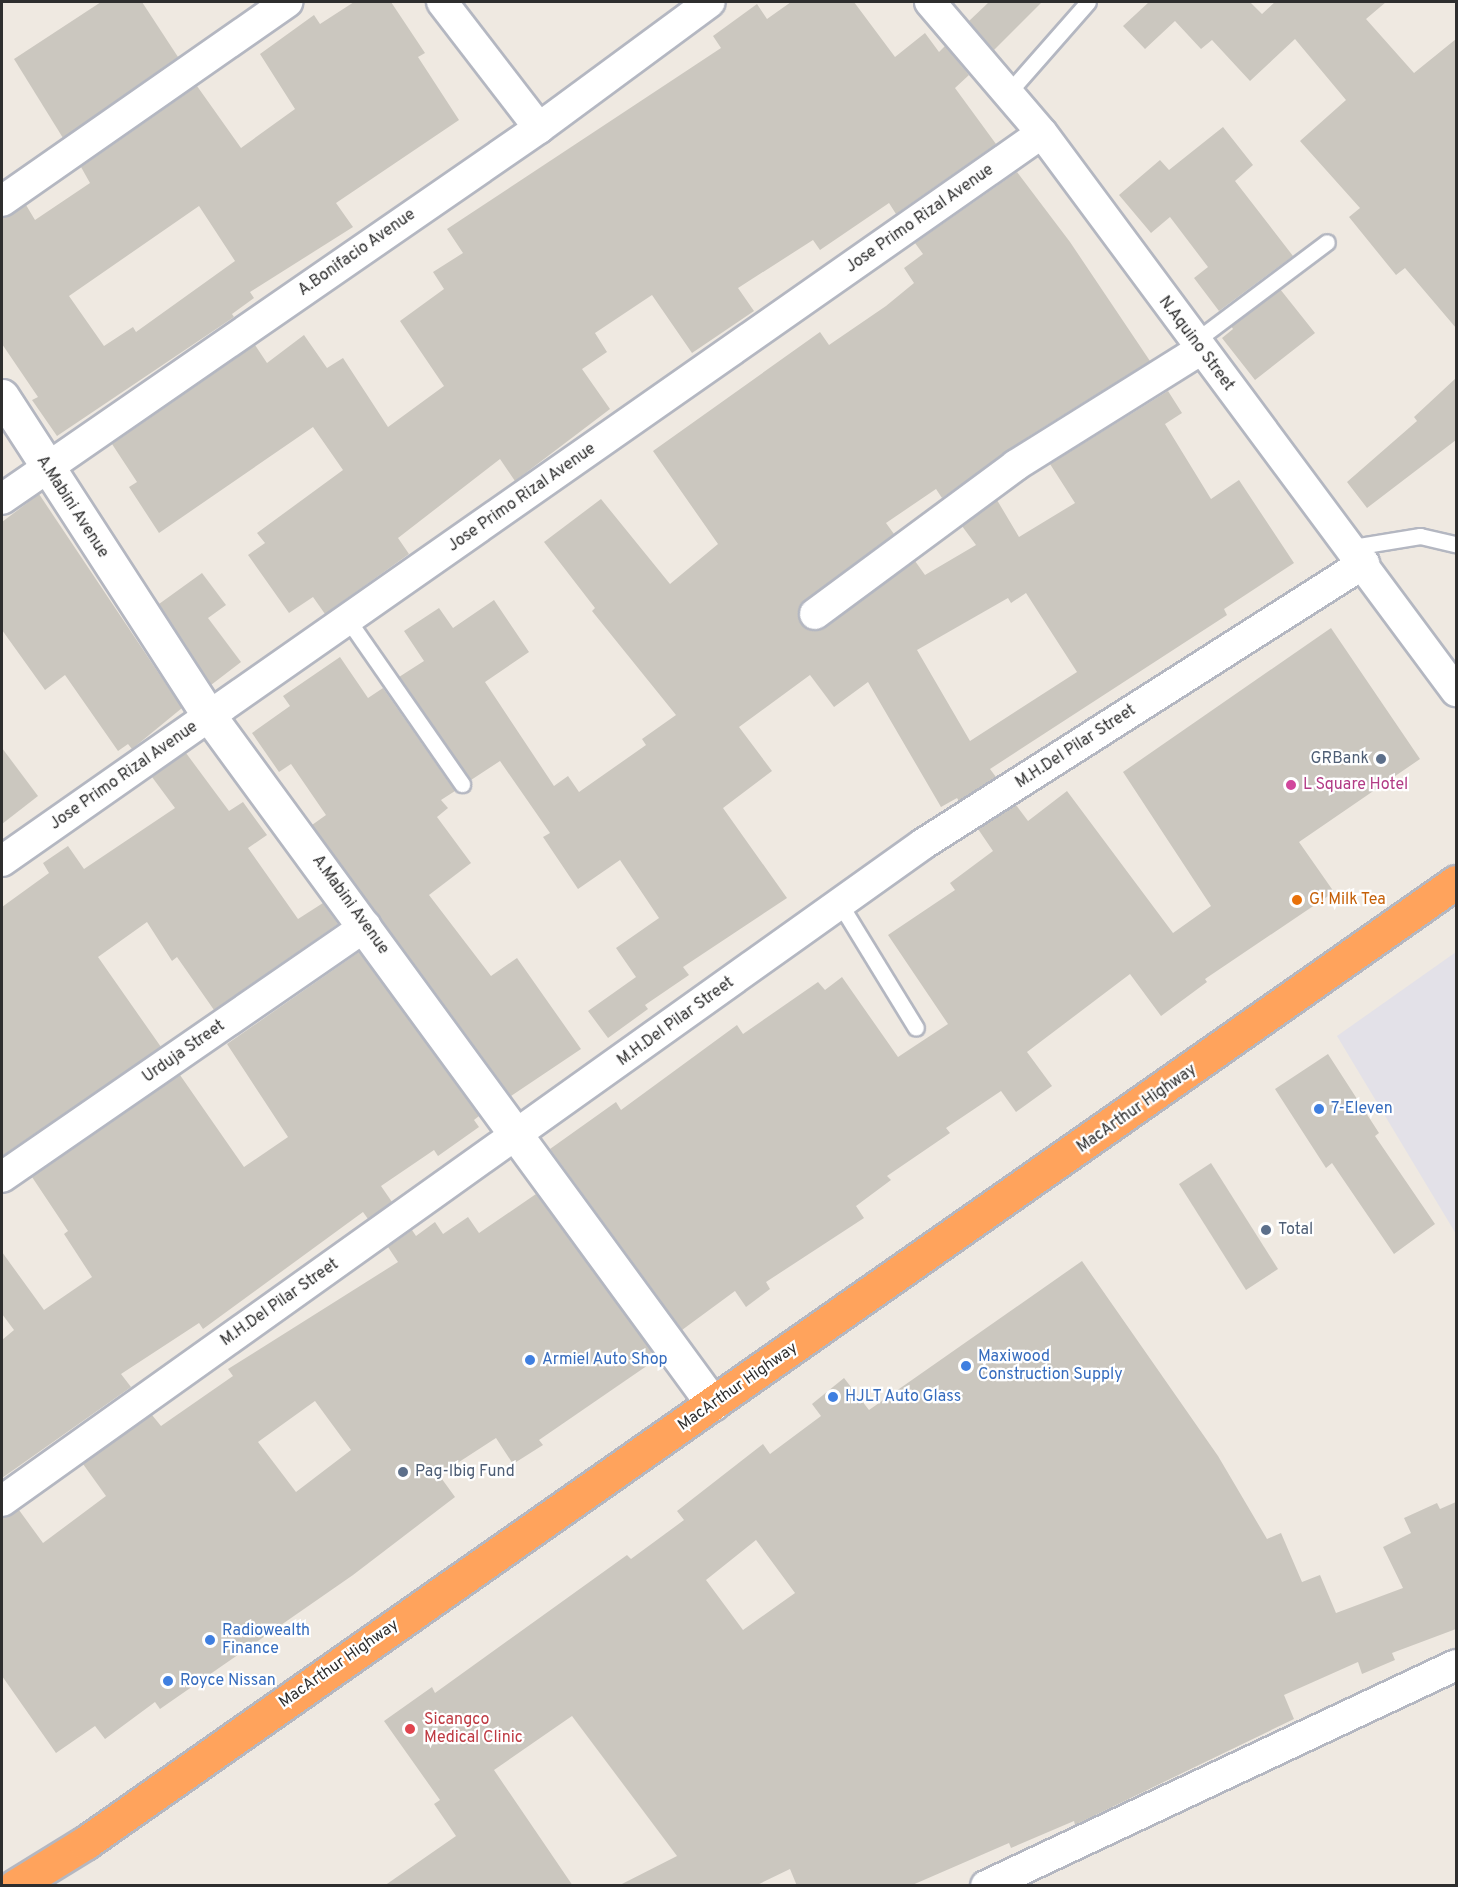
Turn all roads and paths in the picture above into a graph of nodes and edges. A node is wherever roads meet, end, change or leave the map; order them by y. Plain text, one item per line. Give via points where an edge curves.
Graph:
1 (287, 2) edge
2 (442, 2) edge
3 (710, 2) edge
4 (930, 2) edge
5 (1088, 2) edge
6 (1008, 93) junction
7 (539, 128) junction
8 (1042, 133) junction
9 (2, 201) edge
10 (1327, 242) dead end
11 (1197, 346) junction
12 (2, 396) edge
13 (46, 468) junction
14 (2, 499) edge
15 (1456, 544) edge
16 (1358, 555) junction
17 (815, 614) dead end
18 (348, 620) junction
19 (1456, 691) edge
20 (210, 717) junction
21 (462, 784) dead end
22 (2, 861) edge
23 (1456, 882) edge
24 (840, 904) junction
25 (366, 926) junction
26 (916, 1028) dead end
27 (517, 1135) junction
28 (2, 1177) edge
29 (713, 1404) junction
30 (2, 1501) edge
31 (1456, 1665) edge
32 (15, 1886) edge
33 (986, 1886) edge

1 - 9 street
2 - 7 street
3 - 7 street, A.Bonifacio Avenue
4 - 6 street, N.Aquino Street
5 - 6 lane
6 - 8 street, N.Aquino Street
7 - 13 street, A.Bonifacio Avenue
8 - 11 street, N.Aquino Street
8 - 18 street, Jose Primo Rizal Avenue
10 - 11 lane
11 - 16 street, N.Aquino Street
11 - 17 street via 1016,465
12 - 13 street, A.Mabini Avenue
13 - 14 street, A.Bonifacio Avenue
13 - 20 street, A.Mabini Avenue
15 - 16 lane via 1420,536
16 - 19 street, N.Aquino Street
16 - 24 street, M.H.Del Pilar Street
18 - 20 street, Jose Primo Rizal Avenue
18 - 21 lane
20 - 22 street, Jose Primo Rizal Avenue
20 - 25 street, A.Mabini Avenue
23 - 29 highway, MacArthur Highway
24 - 26 lane
24 - 27 street, M.H.Del Pilar Street
25 - 27 street, A.Mabini Avenue
25 - 28 street, Urduja Street
27 - 29 street, A.Mabini Avenue
27 - 30 street, M.H.Del Pilar Street
29 - 32 highway, MacArthur Highway via 85,1843
31 - 33 street

